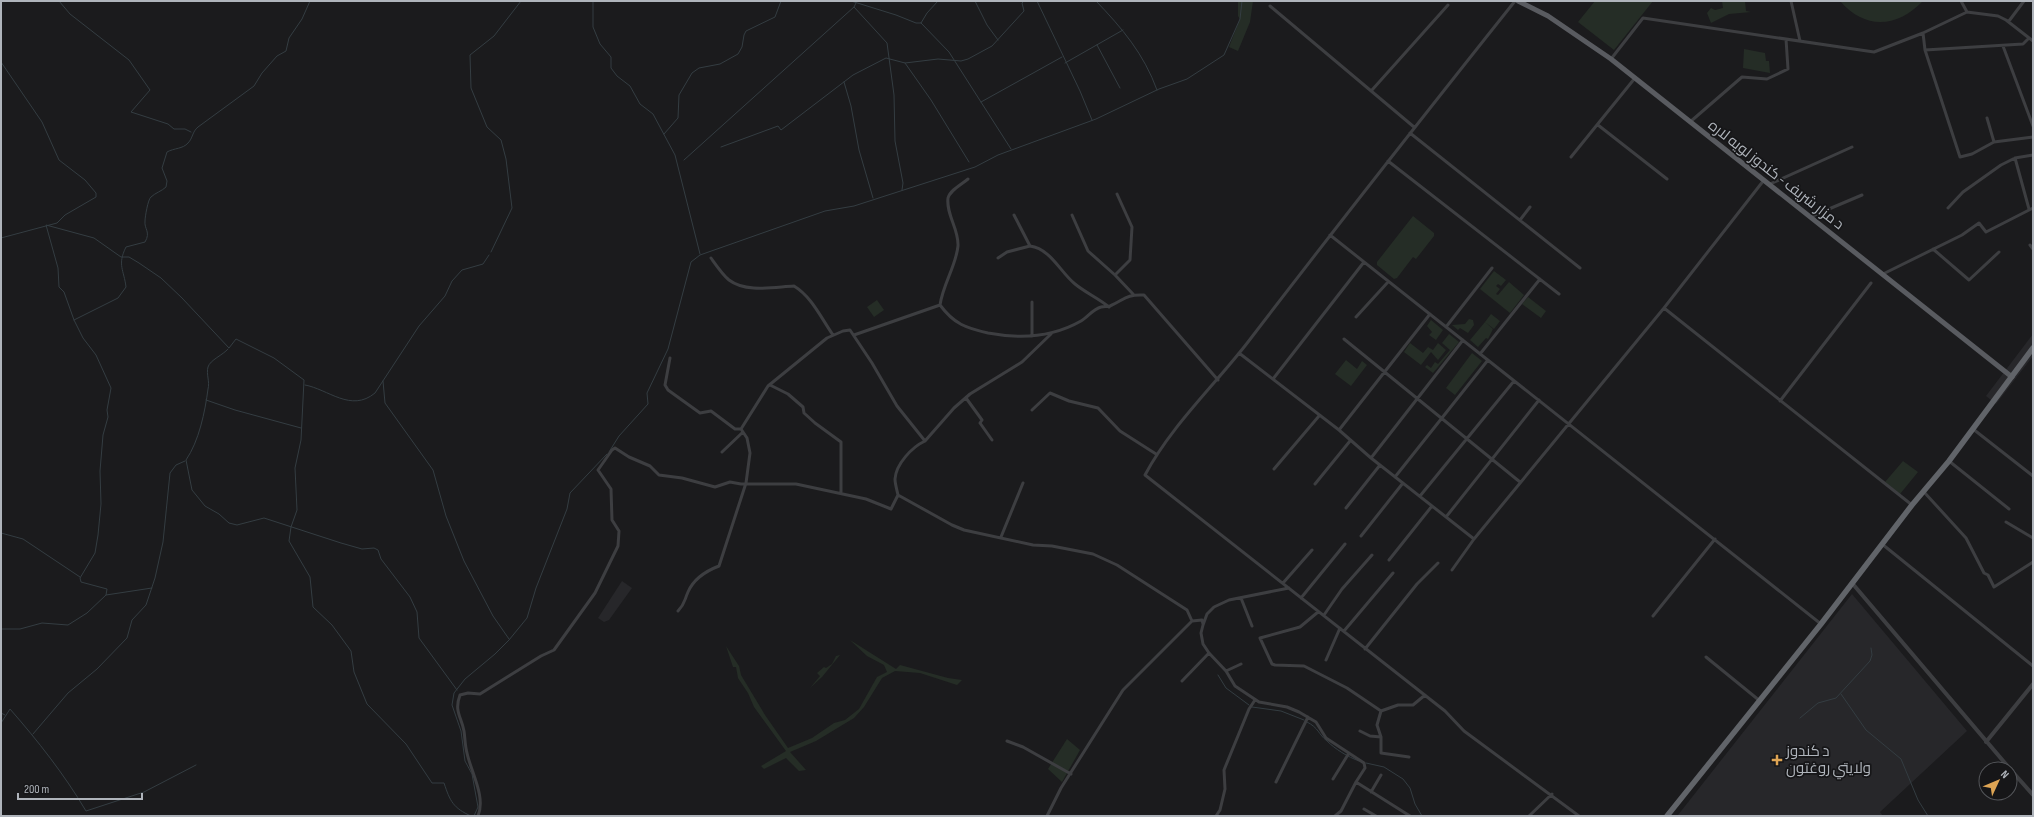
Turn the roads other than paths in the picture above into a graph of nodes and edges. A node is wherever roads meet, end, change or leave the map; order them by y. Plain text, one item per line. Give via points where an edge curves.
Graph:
1 (1515, 1) edge
2 (1518, 1) edge
3 (1791, 1) edge
4 (1961, 1) edge
5 (2024, 1) edge
6 (1448, 5) dead end
7 (1270, 6) dead end
8 (1967, 12) junction
9 (2009, 21) junction
10 (1923, 33) junction
11 (2029, 38) junction
12 (1786, 39) junction
13 (1800, 41) junction
14 (2033, 41) edge
15 (2003, 46) junction
16 (1925, 50) junction
17 (1611, 59) junction
18 (1635, 78) junction
19 (1372, 90) junction
20 (1987, 118) dead end
21 (1690, 122) junction
22 (1598, 125) junction
23 (2033, 126) edge
24 (1414, 127) junction
25 (1410, 133) junction
26 (2033, 137) edge
27 (1994, 142) junction
28 (1852, 147) dead end
29 (2033, 155) edge
30 (1571, 157) dead end
31 (2015, 158) junction
32 (1388, 161) junction
33 (968, 179) dead end
34 (1668, 179) dead end
35 (1764, 180) junction
36 (1769, 184) junction
37 (1117, 194) dead end
38 (1862, 195) dead end
39 (1530, 206) dead end
40 (1948, 208) dead end
41 (2033, 208) edge
42 (2029, 210) junction
43 (1014, 215) dead end
44 (1072, 215) dead end
45 (1810, 217) junction
46 (1520, 220) junction
47 (1330, 235) junction
48 (2030, 244) dead end
49 (1030, 246) junction
50 (1933, 249) junction
51 (2033, 249) edge
52 (1999, 252) dead end
53 (711, 258) dead end
54 (998, 258) dead end
55 (1364, 262) junction
56 (1492, 268) dead end
57 (1580, 268) dead end
58 (1883, 274) junction
59 (1115, 275) junction
60 (1540, 279) junction
61 (1388, 282) junction
62 (1871, 283) dead end
63 (1133, 294) junction
64 (1559, 294) dead end
65 (1032, 302) dead end
66 (940, 305) junction
67 (1109, 307) junction
68 (1664, 308) junction
69 (1430, 314) junction
70 (1356, 317) dead end
71 (1446, 327) junction
72 (1051, 334) junction
73 (833, 335) junction
74 (854, 335) junction
75 (1032, 336) junction
76 (1344, 339) dead end
77 (1463, 340) junction
78 (2032, 350) edge
79 (1239, 353) junction
80 (1480, 354) junction
81 (670, 358) dead end
82 (1488, 360) junction
83 (1384, 372) junction
84 (2012, 377) junction
85 (1218, 380) junction
86 (1273, 380) junction
87 (1514, 381) junction
88 (770, 385) junction
89 (966, 398) junction
90 (1417, 399) junction
91 (1539, 400) junction
92 (1780, 401) junction
93 (1032, 410) dead end
94 (1319, 416) junction
95 (1442, 418) junction
96 (1569, 424) junction
97 (1973, 429) junction
98 (742, 430) junction
99 (1339, 430) junction
100 (1467, 439) junction
101 (992, 440) dead end
102 (925, 441) junction
103 (1350, 441) junction
104 (722, 452) dead end
105 (1156, 454) junction
106 (1371, 458) junction
107 (1492, 459) junction
108 (1949, 461) junction
109 (1380, 465) junction
110 (1274, 469) dead end
111 (2033, 476) edge
112 (1395, 477) junction
113 (1520, 482) junction
114 (746, 483) junction
115 (1023, 483) dead end
116 (1403, 483) junction
117 (1314, 484) dead end
118 (841, 492) junction
119 (1924, 492) junction
120 (898, 495) junction
121 (1420, 496) junction
122 (1912, 505) junction
123 (1432, 506) junction
124 (1346, 508) dead end
125 (2009, 509) dead end
126 (1446, 517) junction
127 (2006, 522) dead end
128 (1361, 536) dead end
129 (1001, 537) junction
130 (2033, 538) edge
131 (1474, 539) junction
132 (1715, 539) junction
133 (1345, 544) dead end
134 (1882, 544) junction
135 (1312, 550) dead end
136 (1372, 555) dead end
137 (1389, 560) dead end
138 (2033, 562) edge
139 (1438, 563) dead end
140 (1452, 570) dead end
141 (1393, 573) dead end
142 (1282, 583) junction
143 (1852, 583) junction
144 (1289, 588) junction
145 (1241, 598) junction
146 (1301, 598) junction
147 (678, 611) dead end
148 (1318, 612) junction
149 (1324, 615) junction
150 (1653, 616) dead end
151 (1192, 621) junction
152 (1821, 624) junction
153 (1203, 625) junction
154 (1252, 626) dead end
155 (1340, 628) junction
156 (1344, 631) junction
157 (1365, 649) junction
158 (1209, 653) junction
159 (1706, 657) dead end
160 (1326, 660) dead end
161 (1241, 664) dead end
162 (2033, 666) edge
163 (1226, 672) junction
164 (1182, 681) dead end
165 (2033, 684) edge
166 (1425, 695) junction
167 (1255, 700) junction
168 (1760, 701) junction
169 (1381, 711) junction
170 (1308, 717) junction
171 (1360, 732) dead end
172 (1381, 738) junction
173 (1008, 741) dead end
174 (1986, 742) junction
175 (1348, 753) junction
176 (1409, 756) dead end
177 (2003, 761) edge
178 (1071, 774) junction
179 (1381, 775) dead end
180 (2018, 778) edge
181 (1333, 779) dead end
182 (1276, 782) dead end
183 (1356, 782) junction
184 (1372, 792) junction
185 (1552, 794) junction
186 (2033, 795) edge
187 (1364, 809) dead end
188 (478, 816) edge
189 (1047, 816) edge
190 (1216, 816) edge
191 (1335, 816) edge
192 (1376, 816) edge
193 (1410, 816) edge
194 (1529, 816) edge
195 (1579, 816) edge
196 (1667, 816) edge

1 - 24 street
2 - 17 main road, د مزار شریف - کندوز لویه لاره via 1548,16
3 - 13 street
4 - 8 street
5 - 9 street
6 - 19 street
7 - 19 street
8 - 9 street via 1998,16
8 - 10 street
9 - 11 street
10 - 13 street via 1874,52
10 - 16 street
11 - 14 street
11 - 15 street via 2023,44
12 - 13 street
12 - 17 street via 1643,18
12 - 21 street via 1788,69 1767,79 1742,76
15 - 16 street
15 - 23 street
16 - 27 street via 1958,155 1961,157 1972,154
17 - 18 main road, د مزار شریف - کندوز لویه لاره
18 - 21 main road, د مزار شریف - کندوز لویه لاره
18 - 22 street
19 - 24 street
20 - 27 street
21 - 35 main road, د مزار شریف - کندوز لویه لاره
22 - 30 street
22 - 34 street
24 - 25 street
25 - 32 street
25 - 46 street
26 - 27 street
28 - 36 street
29 - 31 street
31 - 40 street via 1964,192
31 - 42 street
32 - 47 street
32 - 60 street
33 - 66 street via 948,197 958,246
35 - 36 main road, د مزار شریف - کندوز لویه لاره
35 - 68 street
36 - 45 main road, د مزار شریف - کندوز لویه لاره
37 - 59 street via 1132,227 1130,260
38 - 45 street
39 - 46 street
41 - 42 street
42 - 50 street via 1986,232 1979,223 1962,235
43 - 49 street
44 - 59 street via 1088,251
45 - 58 main road, د مزار شریف - کندوز لویه لاره
46 - 57 street
47 - 55 street
47 - 79 street
48 - 51 street
49 - 54 street via 1007,252
49 - 67 street via 1041,249 1075,284
50 - 52 street via 1969,280
50 - 58 street
53 - 73 street via 728,280 738,286 794,286 801,290
55 - 61 street
55 - 86 street
56 - 71 street
58 - 84 main road, د مزار شریف - کندوز لویه لاره
59 - 63 street
60 - 64 street
60 - 80 street
61 - 69 street
61 - 70 street
62 - 92 street
63 - 67 street
63 - 85 street via 1144,295
65 - 75 street
66 - 74 street
66 - 75 street via 952,320 965,327 999,335
67 - 72 street via 1101,307 1081,321
68 - 92 street
68 - 96 street
69 - 71 street
69 - 83 street
71 - 77 street
72 - 75 street
72 - 89 street via 1022,362
73 - 74 street via 850,330
73 - 88 street
74 - 102 street via 885,383 896,406
76 - 83 street
77 - 80 street
77 - 90 street
78 - 84 highway
79 - 85 street
79 - 86 street
80 - 82 street
81 - 98 street via 665,385 668,390 700,413 711,411 735,429
82 - 87 street
82 - 95 street
83 - 90 street
83 - 99 street
84 - 97 highway
85 - 105 street
86 - 94 street
87 - 91 street
87 - 100 street
88 - 98 street
88 - 118 street via 788,394 803,407 804,412 815,423 841,442
89 - 101 street via 982,420 980,424
89 - 102 street
90 - 95 street
90 - 106 street
91 - 96 street
91 - 107 street
92 - 122 street
93 - 105 street via 1050,393 1069,402 1098,408 1120,431
94 - 99 street
94 - 110 street
95 - 100 street
95 - 112 street
96 - 113 street
96 - 132 street
97 - 108 highway
97 - 111 street
98 - 104 street
98 - 114 street via 747,438 750,454
99 - 103 street
100 - 107 street
100 - 121 street
102 - 120 street via 906,456 896,474
103 - 106 street
103 - 117 street
105 - 142 street via 1145,475
106 - 109 street
107 - 113 street
107 - 126 street
108 - 119 highway
108 - 125 street
109 - 112 street
109 - 124 street
112 - 116 street
113 - 131 street
114 - 118 street via 796,484
114 - 147 street via 719,566 704,572 688,592 686,601
114 - 188 street via 730,482 715,487 659,475 650,466 615,448 612,450 598,470 611,489 612,520 619,531 618,546 595,593 554,650 480,694 468,693 460,696 456,706 478,788
115 - 129 street
116 - 121 street
116 - 128 street
118 - 120 street via 891,509
119 - 122 highway
119 - 138 street via 1966,538 1994,588
120 - 129 street via 964,530
121 - 123 street
122 - 134 highway
123 - 126 street
123 - 137 street
126 - 131 street
127 - 130 street
129 - 151 street via 1033,545 1082,552 1117,565 1188,610
131 - 140 street
132 - 150 street
132 - 152 street
133 - 146 street
134 - 143 highway
134 - 162 street
135 - 142 street
136 - 149 street via 1342,589
139 - 157 street via 1417,584
141 - 156 street
142 - 144 street
143 - 152 highway
143 - 174 street
144 - 145 street
144 - 146 street
145 - 153 street via 1214,607 1207,614
145 - 154 street
146 - 148 street
148 - 149 street
148 - 169 street via 1300,627 1260,638 1272,664 1304,666 1347,688
149 - 155 street
151 - 153 street via 1202,620
151 - 178 street via 1123,690
152 - 168 highway
153 - 158 street via 1203,644
155 - 156 street
155 - 160 street
156 - 157 street
157 - 166 street
158 - 163 street
158 - 164 street
159 - 168 street
161 - 163 street
163 - 167 street via 1235,686
165 - 174 street
166 - 169 street via 1413,705 1398,705
166 - 185 street via 1464,731
167 - 170 street via 1268,705 1287,707
167 - 190 street via 1224,770 1225,789
168 - 196 highway
169 - 172 street via 1378,725
170 - 175 street via 1316,722 1326,738
170 - 182 street
171 - 172 street
172 - 176 street via 1383,755
173 - 178 street
174 - 177 street
175 - 181 street
175 - 183 street via 1366,765
178 - 189 street
179 - 184 street
180 - 186 street
183 - 184 street
183 - 191 street via 1341,811
184 - 193 street
185 - 194 street
185 - 195 street
187 - 192 street

